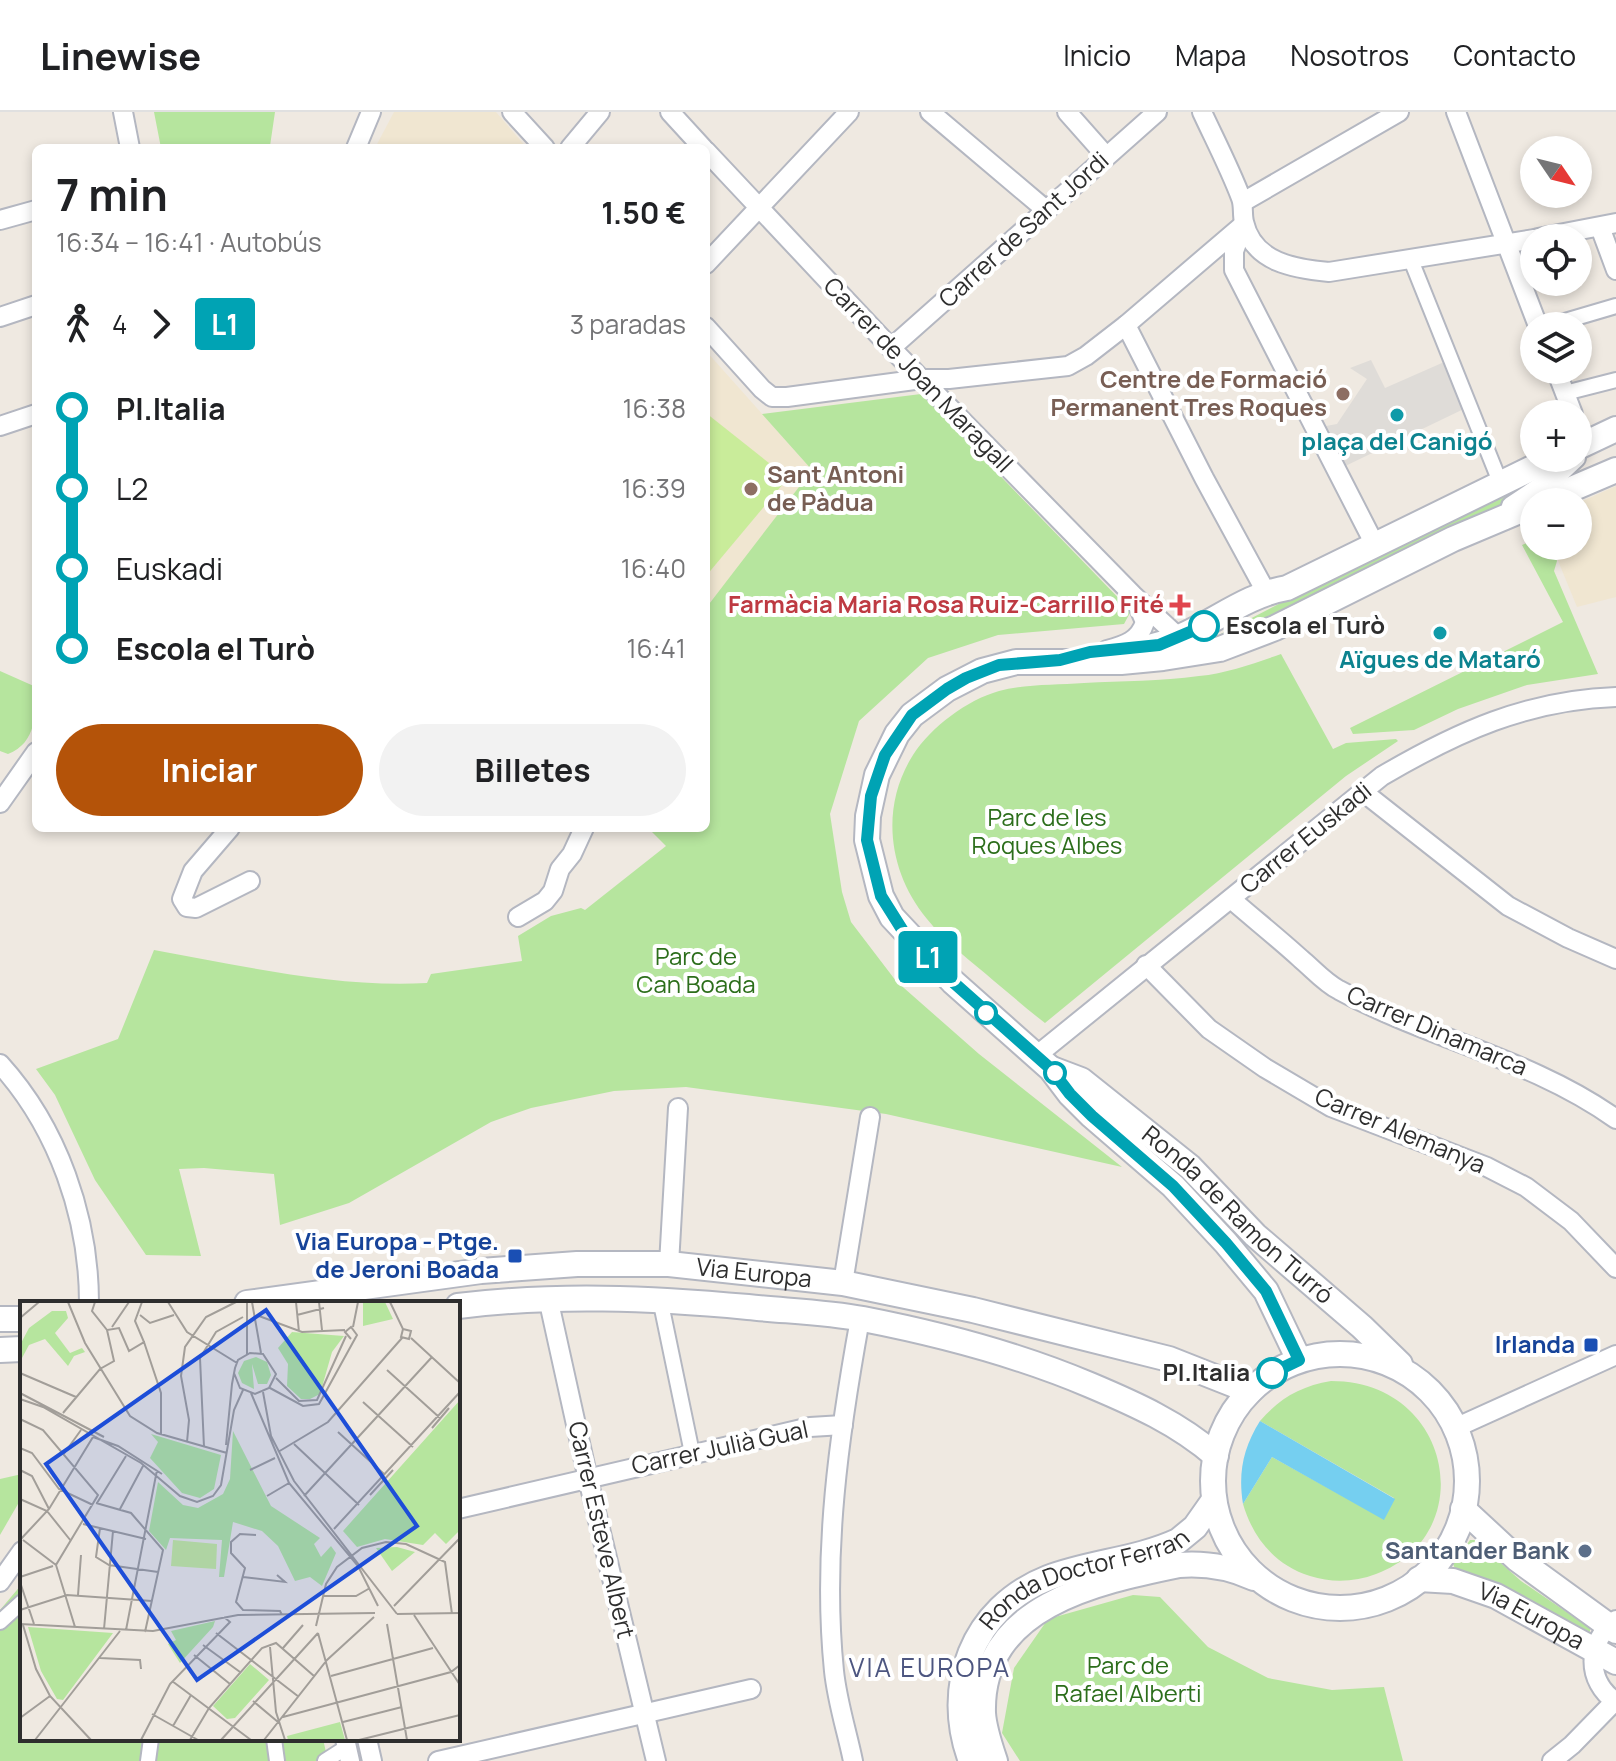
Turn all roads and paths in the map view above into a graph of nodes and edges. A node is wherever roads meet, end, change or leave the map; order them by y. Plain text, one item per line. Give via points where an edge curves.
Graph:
1 (123, 112) edge
2 (371, 112) edge
3 (512, 112) edge
4 (600, 112) edge
5 (670, 112) edge
6 (849, 112) edge
7 (930, 112) edge
8 (1067, 112) edge
9 (1157, 112) edge
10 (1202, 112) edge
11 (1399, 112) edge
12 (1456, 112) edge
13 (129, 144) edge
14 (358, 144) edge
15 (541, 144) edge
16 (573, 144) edge
17 (699, 144) edge
18 (710, 156) edge
19 (1106, 156) junction
20 (1243, 202) junction
21 (758, 207) junction
22 (1046, 210) junction
23 (32, 211) edge
24 (0, 220) edge
25 (1244, 224) junction
26 (1608, 225) edge
27 (1520, 240) edge
28 (1505, 242) junction
29 (710, 260) edge
30 (1411, 260) junction
31 (1616, 270) edge
32 (32, 306) edge
33 (1616, 306) edge
34 (1532, 312) edge
35 (1592, 313) edge
36 (0, 317) edge
37 (1126, 325) junction
38 (710, 331) edge
39 (891, 348) junction
40 (922, 379) junction
41 (1616, 380) edge
42 (1561, 384) edge
43 (1565, 393) junction
44 (1568, 400) edge
45 (32, 415) edge
46 (0, 426) edge
47 (1616, 429) edge
48 (1592, 440) edge
49 (1616, 470) edge
50 (1522, 472) edge
51 (1561, 472) edge
52 (1500, 482) junction
53 (1574, 488) edge
54 (1520, 511) edge
55 (1453, 539) junction
56 (1374, 543) junction
57 (1266, 592) junction
58 (1133, 595) junction
59 (1178, 638) junction
60 (1107, 650) junction
61 (1201, 653) junction
62 (1060, 660) junction
63 (1616, 697) edge
64 (32, 765) edge
65 (1362, 791) junction
66 (1, 796) edge
67 (227, 832) edge
68 (582, 832) edge
69 (250, 881) dead end
70 (1231, 899) junction
71 (518, 917) dead end
72 (1616, 959) edge
73 (1146, 965) junction
74 (1044, 1062) junction
75 (0, 1064) edge
76 (678, 1108) dead end
77 (870, 1117) dead end
78 (1616, 1119) edge
79 (669, 1264) junction
80 (1616, 1268) edge
81 (843, 1283) junction
82 (548, 1298) junction
83 (660, 1299) junction
84 (89, 1301) edge
85 (269, 1301) edge
86 (460, 1306) edge
87 (860, 1319) junction
88 (20, 1349) edge
89 (0, 1350) edge
90 (1616, 1355) edge
91 (1299, 1360) junction
92 (1413, 1377) junction
93 (1250, 1391) junction
94 (843, 1425) junction
95 (1455, 1428) junction
96 (692, 1453) junction
97 (1216, 1456) junction
98 (588, 1479) junction
99 (1214, 1500) junction
100 (460, 1509) edge
101 (1463, 1509) junction
102 (20, 1554) edge
103 (1419, 1579) junction
104 (1261, 1581) junction
105 (0, 1582) edge
106 (20, 1604) edge
107 (0, 1622) edge
108 (1613, 1626) edge
109 (1594, 1649) junction
110 (1616, 1662) edge
111 (751, 1689) dead end
112 (1615, 1702) edge
113 (645, 1714) junction
114 (151, 1741) edge
115 (274, 1741) edge
116 (367, 1741) edge
117 (347, 1749) edge
118 (148, 1761) edge
119 (277, 1761) edge
120 (325, 1761) edge
121 (372, 1761) edge
122 (438, 1761) edge
123 (656, 1761) edge
124 (853, 1761) edge
125 (971, 1761) edge
126 (995, 1761) edge
127 (1552, 1761) edge

1 - 13 street
2 - 14 street
3 - 15 street
4 - 16 street
5 - 17 street, Carrer de Joan Maragall
6 - 21 street
7 - 22 street
8 - 19 street
9 - 19 street, Carrer de Sant Jordi
10 - 20 street
11 - 20 street
12 - 28 street
18 - 21 street, Carrer de Joan Maragall
19 - 22 street, Carrer de Sant Jordi
20 - 25 street
21 - 29 street
21 - 39 street, Carrer de Joan Maragall
22 - 39 street, Carrer de Sant Jordi
23 - 24 street
25 - 30 street via 1258,248 1299,269 1329,272
25 - 37 street
25 - 56 street via 1234,251 1234,270
26 - 31 street
27 - 28 street
28 - 30 street
28 - 34 street
30 - 52 street
32 - 36 street
33 - 35 street
37 - 40 street via 1068,366
37 - 57 street
38 - 40 street via 772,397
39 - 40 street, Carrer de Joan Maragall
40 - 58 street, Carrer de Joan Maragall
41 - 43 street
42 - 43 street
43 - 44 street
45 - 46 street
47 - 48 street
49 - 53 street
50 - 52 street
51 - 55 street
52 - 56 street
54 - 55 street
55 - 61 street via 1275,628
56 - 57 street via 1287,588
57 - 59 street
58 - 59 street, Carrer de Joan Maragall
58 - 60 street via 1145,622 1142,631 1128,644
59 - 60 street via 1144,648
59 - 61 street, Carrer de Joan Maragall
60 - 62 street
61 - 62 street via 1121,662
62 - 74 street, Ronda de Ramon Turró via 1016,662 982,671 925,703 885,755 867,840 874,875 892,917 953,982
63 - 65 street, Carrer Euskadi via 1533,708 1472,728
64 - 66 street
65 - 70 street, Carrer Euskadi
65 - 72 street via 1508,906
67 - 69 street via 193,871 182,899 187,907 196,908
68 - 71 street via 553,891
70 - 73 street, Carrer Euskadi
70 - 78 street, Carrer Dinamarca via 1335,988 1419,1028 1552,1080
73 - 74 street, Carrer Euskadi
73 - 80 street, Carrer Alemanya via 1209,1029 1265,1068 1331,1107 1526,1187 1571,1221
74 - 91 street, Ronda de Ramon Turró via 1092,1116 1173,1186 1226,1243 1266,1291
74 - 92 street, Ronda de Ramon Turró via 1081,1080 1190,1167 1255,1235
75 - 84 street via 29,1098 60,1160 78,1210 89,1266
76 - 79 street
77 - 81 street
79 - 81 street, Via Europa
79 - 85 street, Via Europa via 481,1271
81 - 93 street, Via Europa via 1169,1359
82 - 83 street, Via Europa
82 - 86 street, Via Europa
82 - 98 street, Carrer Esteve Albert
83 - 87 street, Via Europa
83 - 96 street
87 - 94 street
87 - 97 street, Via Europa via 963,1341 1061,1373 1144,1408 1192,1435
88 - 89 street
90 - 95 street
91 - 92 street via 1332,1354 1366,1356
91 - 93 street
92 - 95 street
93 - 97 street via 1222,1432
94 - 96 street, Carrer Julià Gual via 810,1427
94 - 124 street via 830,1592 834,1674
95 - 101 street via 1466,1476
96 - 98 street, Carrer Julià Gual
97 - 99 street
98 - 100 street, Carrer Julià Gual
98 - 113 street, Carrer Esteve Albert
99 - 104 street via 1230,1545
99 - 125 street, Ronda Doctor Ferran via 1178,1541 1051,1577 995,1614 975,1642 960,1696 959,1720
101 - 103 street via 1447,1548
101 - 108 street, Via Europa via 1517,1559
102 - 105 street
103 - 104 street via 1368,1604 1331,1608 1294,1600
103 - 109 street, Via Europa via 1453,1581 1496,1596
104 - 126 street via 1236,1570 1179,1565 1044,1606 1010,1633 989,1669 983,1717
106 - 107 street
108 - 109 street, Via Europa
109 - 110 street, Via Europa
109 - 112 street, Via Europa via 1597,1682
111 - 113 street
112 - 127 street
113 - 122 street
113 - 123 street, Carrer Esteve Albert
114 - 118 street
115 - 119 street
116 - 121 street
117 - 120 street

